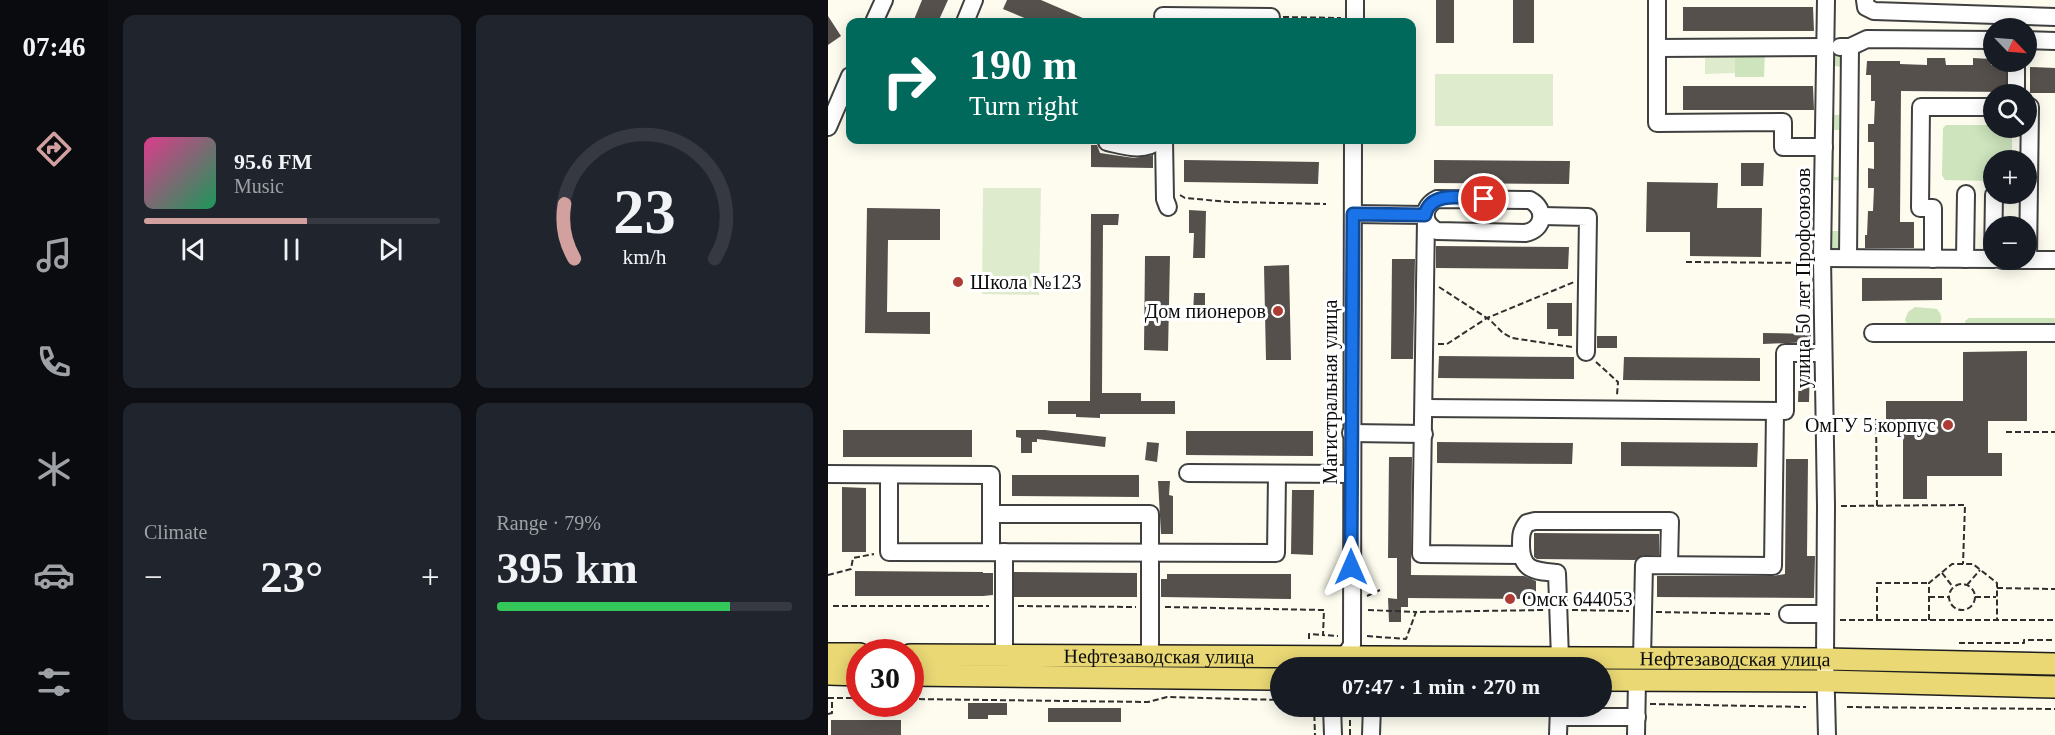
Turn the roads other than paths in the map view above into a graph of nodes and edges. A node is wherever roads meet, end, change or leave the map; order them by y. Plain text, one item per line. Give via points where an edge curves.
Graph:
1 (884, 0) edge
2 (974, 0) edge
3 (1355, 0) edge
4 (1657, 0) edge
5 (1826, 0) edge
6 (1865, 0) edge
7 (1162, 13) edge
8 (1271, 17) road end
9 (2055, 17) edge
10 (876, 18) edge
11 (966, 18) edge
12 (1355, 18) edge
13 (1983, 40) edge
14 (2037, 40) edge
15 (2055, 41) edge
16 (1826, 47) junction
17 (1850, 47) junction
18 (1657, 48) junction
19 (846, 85) edge
20 (1983, 107) edge
21 (828, 127) edge
22 (2030, 138) edge
23 (1115, 144) edge
24 (1152, 144) edge
25 (1164, 144) edge
26 (1353, 144) edge
27 (1824, 147) junction
28 (1966, 194) dead end
29 (1168, 207) dead end
30 (1353, 214) junction
31 (1542, 216) junction
32 (2029, 216) edge
33 (1426, 218) junction
34 (1848, 258) junction
35 (1933, 259) junction
36 (1965, 259) junction
37 (1983, 260) edge
38 (2037, 260) edge
39 (2055, 260) edge
40 (1818, 261) junction
41 (1872, 333) dead end
42 (2055, 333) edge
43 (1586, 352) road end
44 (1823, 353) junction
45 (1424, 408) junction
46 (1775, 411) junction
47 (1351, 433) junction
48 (1424, 434) junction
49 (1188, 473) dead end
50 (828, 474) edge
51 (1351, 474) junction
52 (889, 475) junction
53 (1277, 475) junction
54 (991, 514) junction
55 (997, 552) junction
56 (1150, 552) junction
57 (1521, 555) junction
58 (1669, 565) junction
59 (1788, 614) dead end
60 (1825, 617) junction
61 (828, 654) edge
62 (846, 654) edge
63 (924, 655) edge
64 (1004, 655) junction
65 (1350, 655) edge
66 (1150, 656) junction
67 (1490, 657) edge
68 (1560, 657) edge
69 (1612, 659) edge
70 (1642, 659) junction
71 (1825, 659) junction
72 (2055, 664) edge
73 (828, 674) edge
74 (846, 675) edge
75 (924, 675) edge
76 (1270, 679) edge
77 (1612, 680) edge
78 (1637, 680) junction
79 (1826, 681) junction
80 (2055, 687) edge
81 (1612, 711) edge
82 (1637, 711) junction
83 (1332, 717) edge
84 (1372, 717) edge
85 (1559, 717) edge
86 (1333, 735) edge
87 (1371, 735) edge
88 (1558, 735) edge
89 (1636, 735) edge
90 (1827, 735) edge

1 - 10 street
2 - 11 street
3 - 12 street
4 - 18 street
5 - 16 street, улица 50 лет Профсоюзов
6 - 9 street via 1866,7 1874,11
7 - 8 street
13 - 17 street via 1867,39
14 - 15 street
16 - 17 street
16 - 18 street
16 - 27 street, улица 50 лет Профсоюзов
17 - 34 street
18 - 27 street via 1657,123 1783,122 1783,147
19 - 21 street
20 - 35 street via 1921,106 1920,208 1933,208
22 - 32 street
23 - 24 street via 1130,148
25 - 29 street
26 - 30 street, Магистральная улица
27 - 40 street, улица 50 лет Профсоюзов
28 - 36 street
30 - 33 street
30 - 47 street, Магистральная улица
31 - 33 street via 1538,226 1525,233 1442,232 1432,229
31 - 33 street via 1539,206 1530,200 1437,199 1429,205
31 - 43 street via 1588,217
33 - 45 street
34 - 35 street
34 - 40 street
35 - 36 street
36 - 37 street
38 - 39 street
40 - 44 street, улица 50 лет Профсоюзов
41 - 42 street
44 - 46 street via 1785,353 1785,411
44 - 60 street, улица 50 лет Профсоюзов
45 - 46 street
45 - 48 street
46 - 58 street via 1773,566
47 - 48 street
47 - 51 street, Магистральная улица
48 - 57 street via 1421,554
49 - 53 street
50 - 52 street
51 - 53 street
51 - 65 street, Магистральная улица
52 - 54 street via 991,475
52 - 55 street via 889,552
53 - 56 street via 1276,552
54 - 55 street
54 - 56 street via 1150,514
55 - 56 street
55 - 64 street via 1004,606
56 - 66 street
57 - 58 street via 1521,532 1527,523 1535,521 1670,521
57 - 68 street via 1525,565 1536,571 1557,573
58 - 70 street via 1644,565
59 - 60 street
60 - 71 street, улица 50 лет Профсоюзов
61 - 62 main road
63 - 64 main road, Нефтезаводская улица
64 - 66 main road, Нефтезаводская улица
65 - 66 main road, Нефтезаводская улица
65 - 67 main road, Нефтезаводская улица
69 - 70 main road, Нефтезаводская улица
70 - 71 main road, Нефтезаводская улица
71 - 72 main road, Нефтезаводская улица
71 - 79 street, улица 50 лет Профсоюзов
73 - 74 main road
75 - 76 main road, Нефтезаводская улица
77 - 78 main road, Нефтезаводская улица
78 - 79 main road, Нефтезаводская улица
78 - 82 street
79 - 80 main road, Нефтезаводская улица
79 - 90 street, улица 50 лет Профсоюзов
81 - 82 street
82 - 89 street
83 - 86 street
84 - 87 street
85 - 88 street

